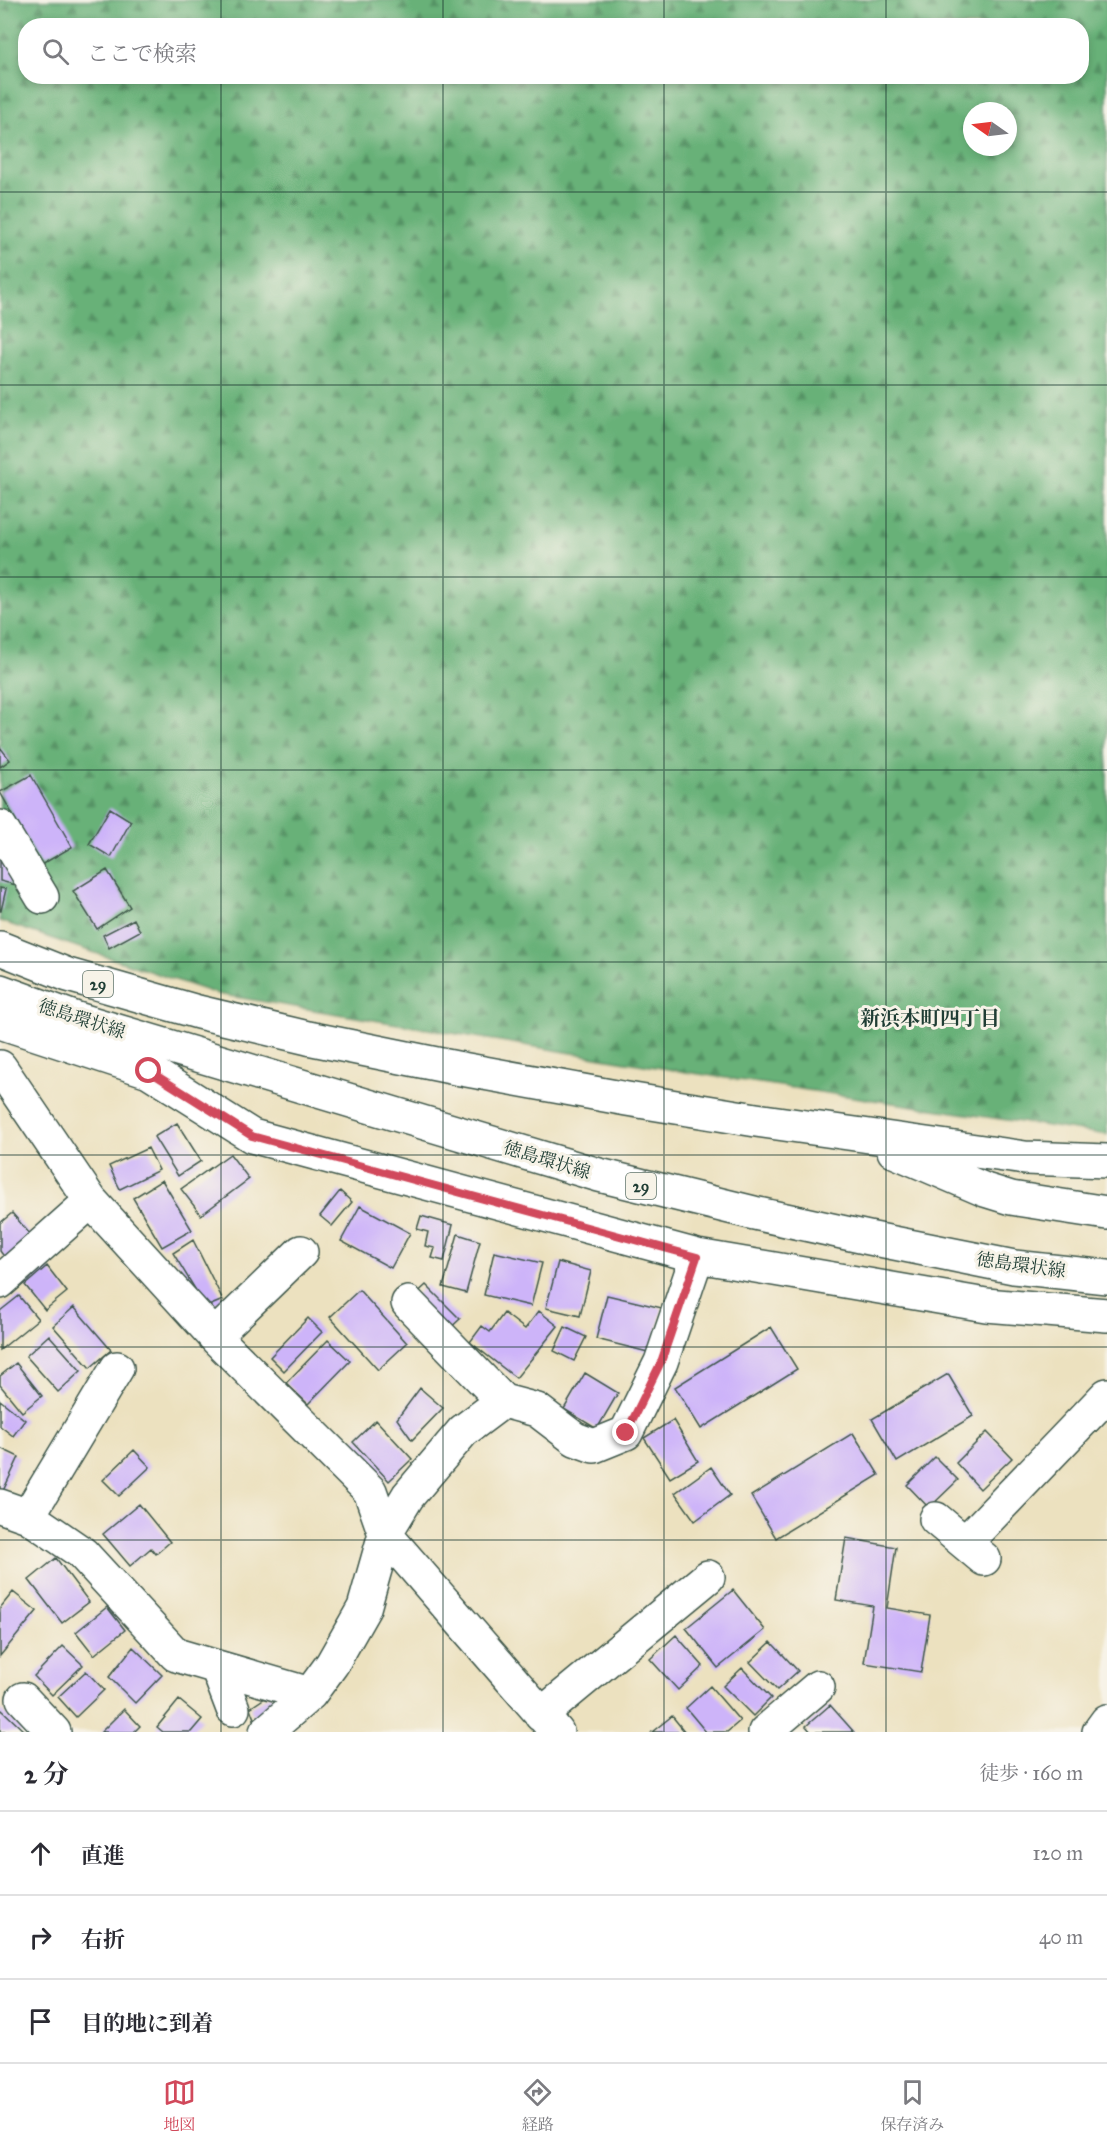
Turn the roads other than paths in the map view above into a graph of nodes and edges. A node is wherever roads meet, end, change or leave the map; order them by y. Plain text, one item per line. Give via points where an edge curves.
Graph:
1 (0, 827) edge
2 (42, 897) dead end
3 (0, 948) edge
4 (0, 991) edge
5 (0, 1022) edge
6 (0, 1067) edge
7 (856, 1134) junction
8 (1107, 1161) edge
9 (91, 1201) junction
10 (1107, 1213) edge
11 (301, 1252) dead end
12 (697, 1257) junction
13 (1107, 1277) edge
14 (0, 1282) edge
15 (408, 1303) dead end
16 (1107, 1315) edge
17 (214, 1336) junction
18 (117, 1368) dead end
19 (1107, 1395) edge
20 (502, 1401) junction
21 (14, 1511) edge
22 (936, 1519) dead end
23 (386, 1534) junction
24 (708, 1577) dead end
25 (217, 1667) junction
26 (818, 1687) dead end
27 (310, 1694) junction
28 (23, 1699) dead end
29 (233, 1709) dead end
30 (1107, 1721) edge
31 (549, 1723) edge
32 (54, 1732) edge
33 (266, 1732) edge
34 (765, 1732) edge
35 (1099, 1732) edge

1 - 2 street
3 - 7 street, 徳島環状線 / 29 via 68,975 308,1038 627,1099
4 - 13 street, 徳島環状線 / 29 via 74,1018 598,1175 1014,1267
5 - 12 street via 149,1071 252,1136
6 - 9 street
7 - 8 street, 徳島環状線 / 29 via 1025,1158
7 - 10 street, 徳島環状線 / 29 via 1002,1196
9 - 14 street
9 - 17 street
11 - 17 street
12 - 16 street via 986,1305
12 - 20 street via 661,1362 626,1433 594,1446 575,1439 537,1410
15 - 20 street
17 - 23 street via 370,1491
18 - 21 street
19 - 22 street via 975,1551
20 - 23 street via 463,1431 408,1497
21 - 25 street via 82,1553 176,1655
23 - 27 street via 364,1608
23 - 31 street
24 - 31 street
25 - 27 street
25 - 29 street
26 - 34 street
27 - 33 street
28 - 32 street
30 - 35 street

